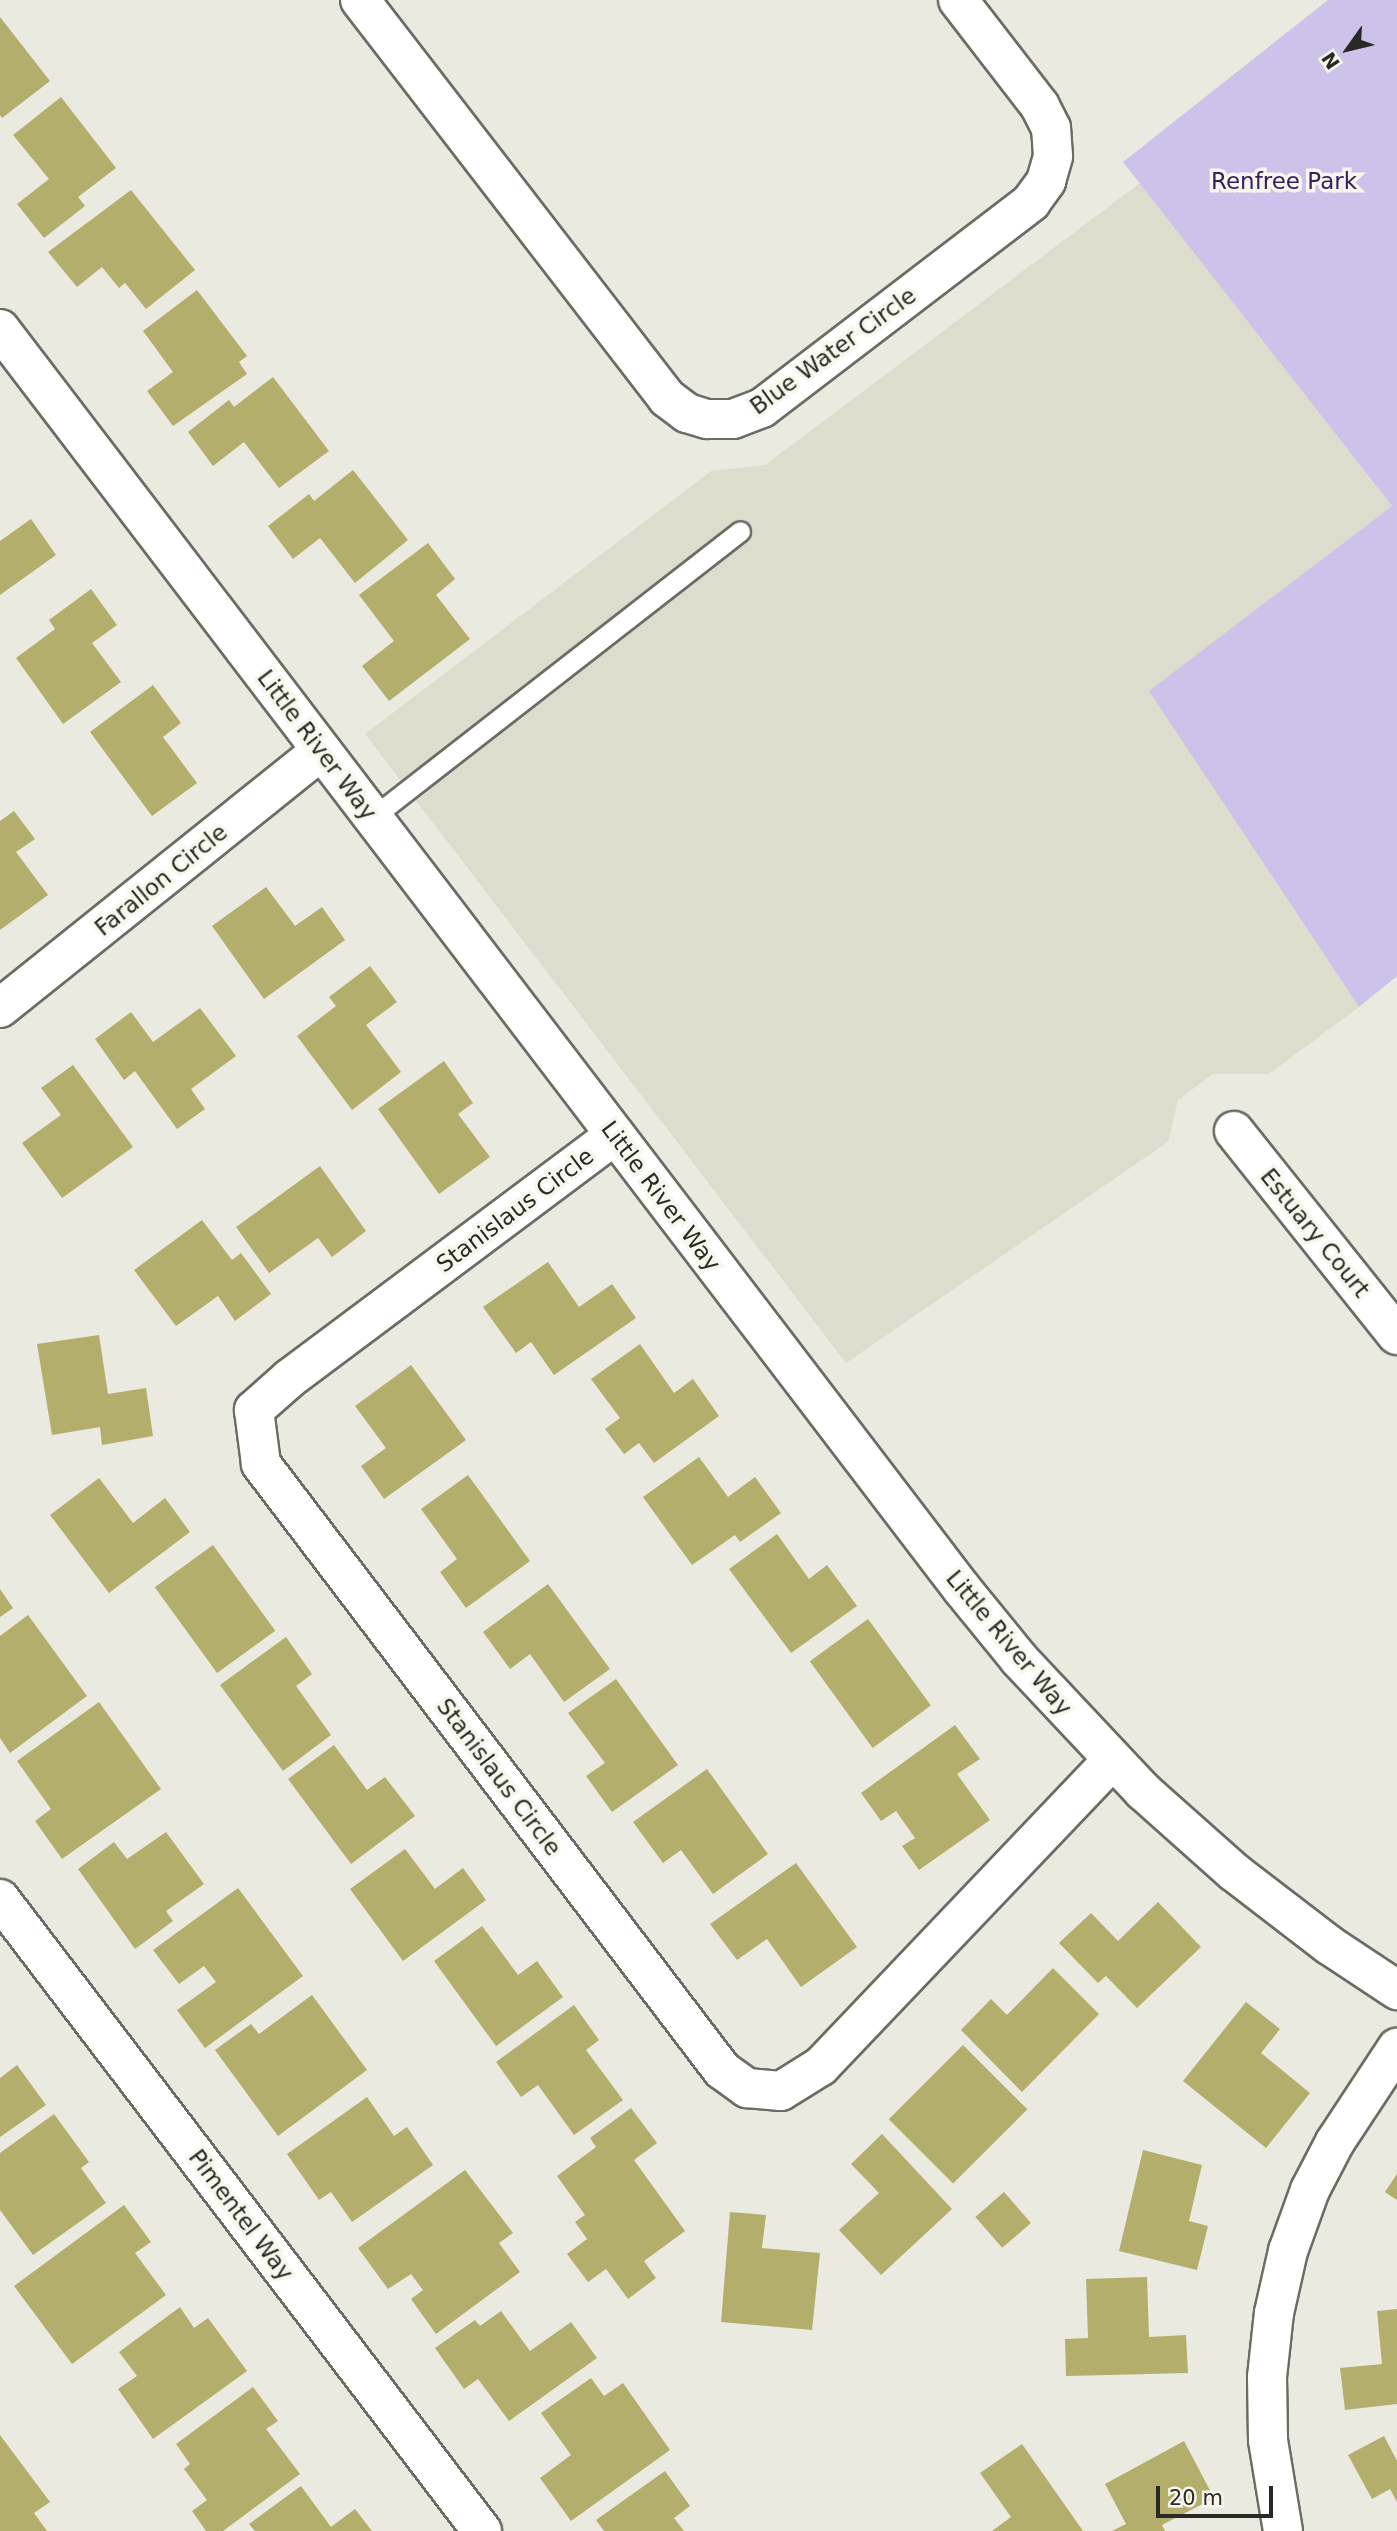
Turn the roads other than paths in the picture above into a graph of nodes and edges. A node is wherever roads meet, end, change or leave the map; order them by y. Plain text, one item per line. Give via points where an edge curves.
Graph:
1 (360, 0) edge
2 (958, 0) edge
3 (0, 329) edge
4 (740, 531) dead end
5 (321, 751) junction
6 (373, 817) junction
7 (0, 1008) edge
8 (1234, 1131) dead end
9 (615, 1135) junction
10 (1397, 1335) edge
11 (1112, 1760) junction
12 (0, 1899) edge
13 (1397, 1990) edge
14 (1397, 2048) edge
15 (482, 2531) edge
16 (1283, 2531) edge

1 - 2 street, Blue Water Circle via 667,398 707,419 733,419 762,408 1031,202 1046,181 1054,156 1051,128 1040,106
3 - 5 street, Little River Way
4 - 6 lane
5 - 6 street, Little River Way
5 - 7 street, Farallon Circle
6 - 9 street, Little River Way
8 - 10 street, Estuary Court
9 - 11 street, Little River Way via 962,1589
9 - 11 street, Stanislaus Circle via 254,1410 261,1464 722,2070 747,2088 781,2091 821,2066
11 - 13 street, Little River Way via 1234,1872
12 - 15 street, Pimentel Way
14 - 16 street via 1335,2142 1310,2190 1288,2250 1274,2313 1267,2377 1268,2440

